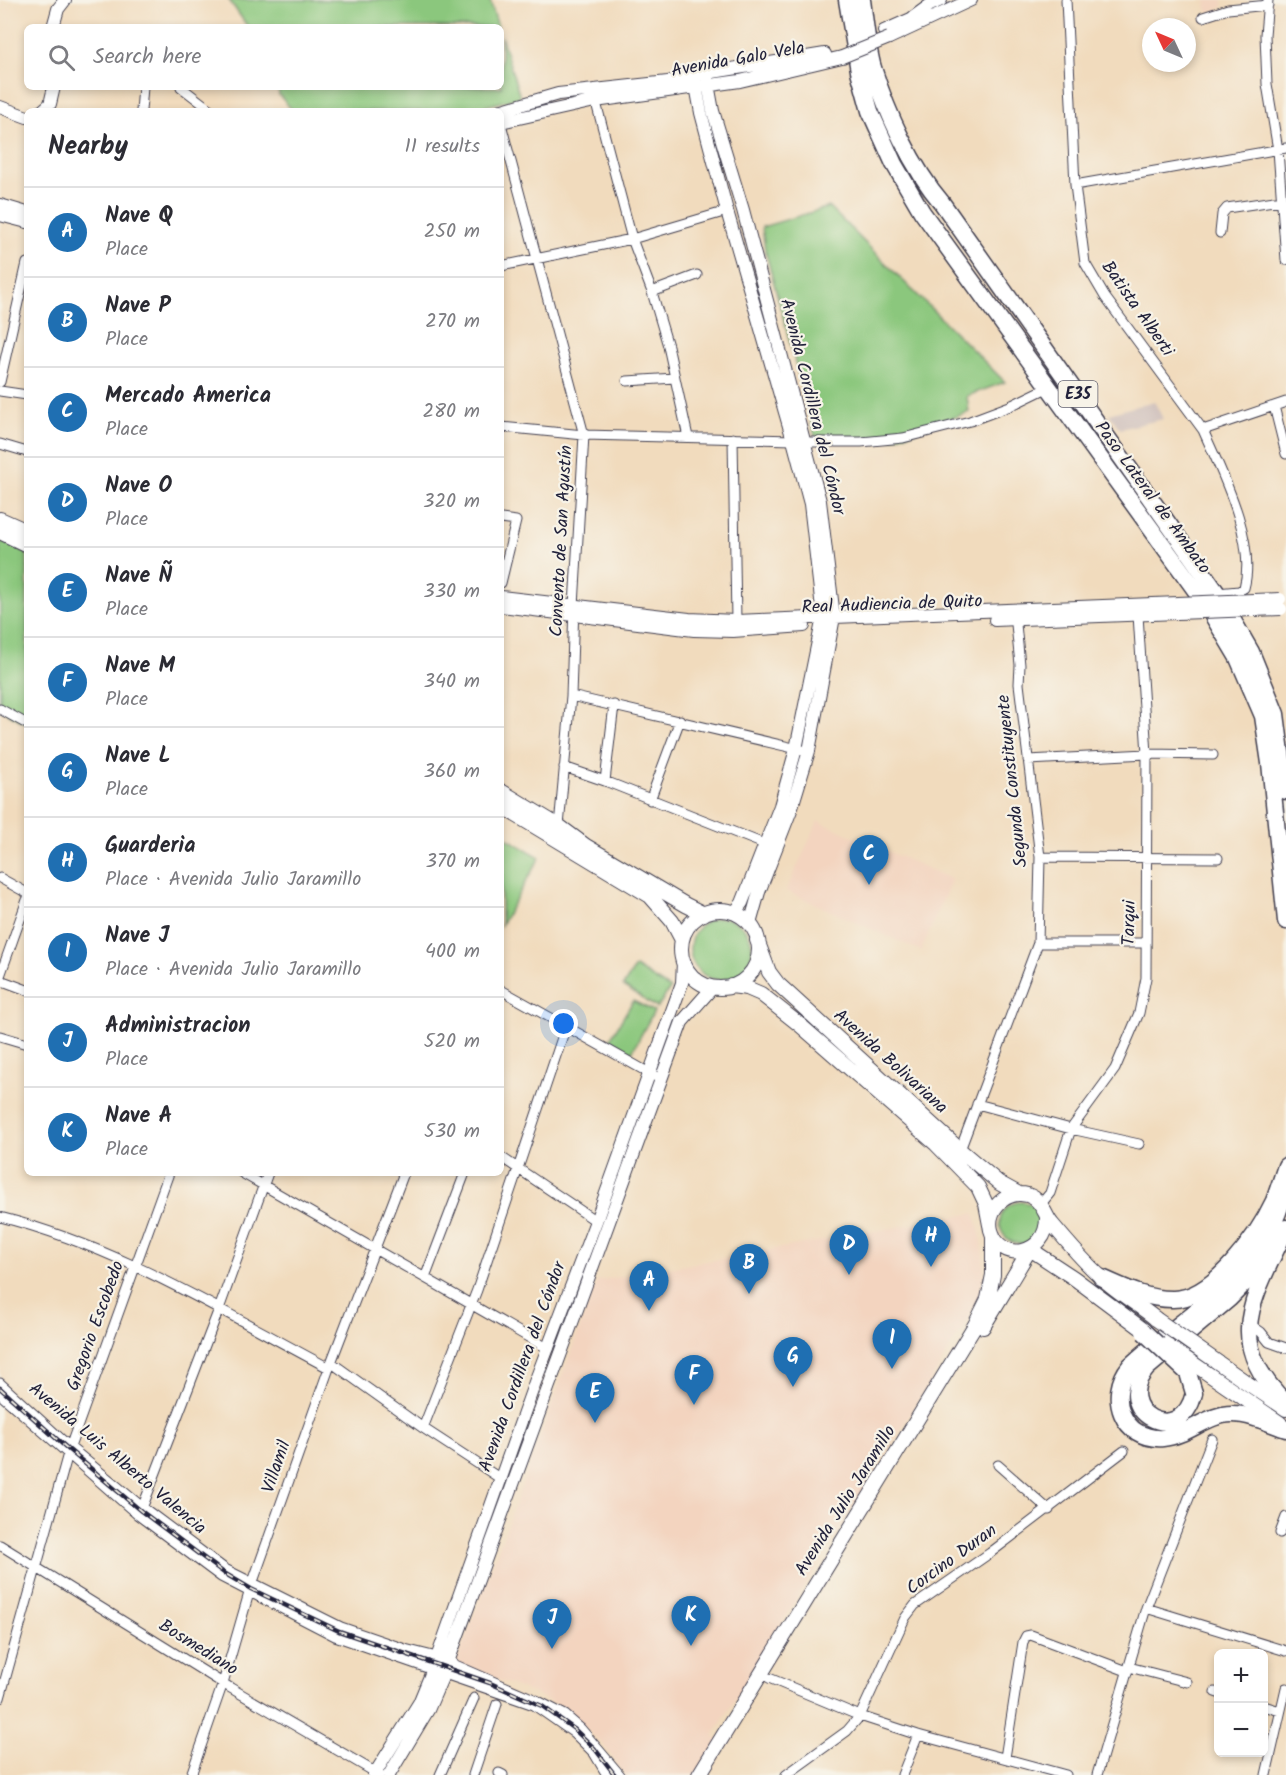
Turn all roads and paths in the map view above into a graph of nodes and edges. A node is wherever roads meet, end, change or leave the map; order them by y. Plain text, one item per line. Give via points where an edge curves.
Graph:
1 (65, 0) edge
2 (847, 0) edge
3 (862, 0) edge
4 (971, 0) edge
5 (1066, 0) edge
6 (936, 1) edge
7 (1268, 3) edge
8 (934, 17) junction
9 (1203, 17) dead end
10 (54, 24) edge
11 (887, 34) junction
12 (841, 53) junction
13 (700, 74) junction
14 (702, 87) junction
15 (53, 90) edge
16 (143, 90) edge
17 (185, 90) edge
18 (594, 96) junction
19 (0, 107) edge
20 (45, 108) edge
21 (141, 108) edge
22 (208, 108) edge
23 (504, 110) edge
24 (24, 116) edge
25 (504, 122) edge
26 (504, 135) edge
27 (1282, 149) edge
28 (1075, 185) junction
29 (1281, 200) junction
30 (0, 205) edge
31 (727, 211) junction
32 (24, 212) edge
33 (0, 215) edge
34 (24, 221) edge
35 (1220, 233) dead end
36 (632, 239) junction
37 (536, 260) junction
38 (1286, 260) edge
39 (504, 265) edge
40 (697, 275) dead end
41 (24, 276) edge
42 (652, 292) junction
43 (1064, 375) junction
44 (675, 378) junction
45 (627, 381) dead end
46 (0, 382) edge
47 (1049, 388) junction
48 (0, 391) edge
49 (24, 395) edge
50 (1286, 402) edge
51 (1274, 406) junction
52 (504, 427) edge
53 (1203, 430) junction
54 (584, 435) junction
55 (688, 437) junction
56 (733, 438) junction
57 (799, 441) junction
58 (0, 444) edge
59 (24, 451) edge
60 (1286, 454) edge
61 (0, 519) edge
62 (504, 519) edge
63 (24, 530) edge
64 (0, 532) edge
65 (24, 544) edge
66 (504, 571) edge
67 (1216, 593) junction
68 (504, 598) edge
69 (1283, 604) edge
70 (504, 606) edge
71 (1152, 609) junction
72 (573, 611) junction
73 (1015, 615) junction
74 (1138, 615) junction
75 (736, 621) junction
76 (828, 621) junction
77 (571, 696) junction
78 (614, 705) junction
79 (0, 709) edge
80 (680, 720) junction
81 (24, 722) edge
82 (802, 750) junction
83 (1147, 754) junction
84 (1213, 755) dead end
85 (1028, 760) junction
86 (564, 767) junction
87 (605, 781) junction
88 (1286, 791) edge
89 (504, 793) edge
90 (650, 800) junction
91 (504, 808) edge
92 (559, 826) junction
93 (764, 844) junction
94 (1040, 857) junction
95 (1147, 858) junction
96 (1218, 858) dead end
97 (0, 878) edge
98 (24, 891) edge
99 (24, 909) edge
100 (734, 913) junction
101 (704, 914) junction
102 (1286, 921) edge
103 (750, 924) junction
104 (682, 940) junction
105 (757, 940) junction
106 (1038, 943) junction
107 (1146, 943) junction
108 (683, 962) junction
109 (0, 978) edge
110 (731, 986) junction
111 (713, 987) junction
112 (24, 989) edge
113 (504, 992) edge
114 (566, 1026) junction
115 (0, 1036) edge
116 (24, 1043) edge
117 (655, 1076) junction
118 (977, 1104) junction
119 (1071, 1129) junction
120 (1139, 1144) dead end
121 (960, 1150) junction
122 (504, 1159) edge
123 (1286, 1166) edge
124 (517, 1168) junction
125 (168, 1176) edge
126 (247, 1176) edge
127 (267, 1176) edge
128 (403, 1176) edge
129 (464, 1176) edge
130 (1286, 1184) edge
131 (264, 1186) junction
132 (1019, 1194) junction
133 (1041, 1204) junction
134 (0, 1217) edge
135 (1047, 1218) junction
136 (596, 1221) junction
137 (1286, 1228) edge
138 (992, 1230) junction
139 (374, 1248) junction
140 (1030, 1249) junction
141 (1274, 1253) junction
142 (135, 1266) junction
143 (425, 1278) junction
144 (1102, 1278) junction
145 (472, 1304) junction
146 (219, 1309) junction
147 (1248, 1323) junction
148 (1141, 1329) junction
149 (549, 1348) junction
150 (1286, 1348) edge
151 (330, 1365) junction
152 (0, 1383) edge
153 (1246, 1391) junction
154 (0, 1394) edge
155 (1286, 1403) edge
156 (1286, 1409) edge
157 (423, 1428) junction
158 (1286, 1428) edge
159 (1212, 1439) dead end
160 (69, 1451) junction
161 (1124, 1451) dead end
162 (998, 1465) dead end
163 (501, 1479) junction
164 (1049, 1510) junction
165 (140, 1511) junction
166 (1286, 1517) edge
167 (1280, 1533) dead end
168 (0, 1545) edge
169 (36, 1565) junction
170 (251, 1588) junction
171 (1146, 1608) junction
172 (1286, 1651) edge
173 (440, 1665) junction
174 (1128, 1669) junction
175 (3, 1671) edge
176 (769, 1678) junction
177 (1186, 1682) dead end
178 (223, 1683) junction
179 (1286, 1688) edge
180 (0, 1698) edge
181 (474, 1698) dead end
182 (497, 1704) dead end
183 (1268, 1707) edge
184 (1280, 1711) junction
185 (860, 1716) junction
186 (918, 1735) junction
187 (1005, 1758) junction
188 (1031, 1765) junction
189 (377, 1774) edge
190 (606, 1774) edge
191 (191, 1775) edge
192 (389, 1775) edge
193 (440, 1775) edge
194 (473, 1775) edge
195 (620, 1775) edge
196 (699, 1775) edge
197 (710, 1775) edge
198 (786, 1775) edge
199 (902, 1775) edge
200 (1026, 1775) edge
201 (1066, 1775) edge
202 (1097, 1775) edge
203 (1266, 1775) edge

1 - 10 street
2 - 47 highway, Paso Lateral de Ambato / E35 via 870,111 894,164 922,212
3 - 43 highway, Paso Lateral de Ambato / E35 via 873,67 925,183
4 - 8 street, Avenida Galo Vela
5 - 28 street, Batista Alberti
6 - 8 street
6 - 11 street, Avenida Galo Vela
7 - 9 street
7 - 27 street via 1267,84
8 - 11 street, Avenida Galo Vela
11 - 12 street, Avenida Galo Vela
12 - 13 street, Avenida Galo Vela
12 - 14 street, Avenida Galo Vela via 751,79
13 - 14 street, Avenida Cordillera del Cóndor
13 - 18 street, Avenida Galo Vela
14 - 18 street, Avenida Galo Vela
14 - 31 street, Avenida Cordillera del Cóndor via 700,113
14 - 57 street, Avenida Cordillera del Cóndor via 743,210
15 - 20 street
16 - 21 street
17 - 22 street
18 - 23 street, Avenida Galo Vela via 558,94
18 - 25 street, Avenida Galo Vela
18 - 36 street
19 - 24 street
26 - 37 street, Convento de San Agustín
27 - 28 street
27 - 29 street
28 - 53 street, Batista Alberti via 1085,263 1105,297
29 - 35 street via 1227,208 1221,214
29 - 38 street
30 - 32 street
31 - 36 street
31 - 57 street, Avenida Cordillera del Cóndor
33 - 34 street
36 - 37 street
36 - 42 street
37 - 39 street
37 - 54 street, Convento de San Agustín
40 - 42 street
41 - 46 street
42 - 44 street
43 - 47 street
43 - 67 highway, Paso Lateral de Ambato / E35
44 - 45 street
44 - 55 street
47 - 57 street via 970,421 903,438
47 - 102 highway, Paso Lateral de Ambato / E35 via 1207,606 1252,687 1263,716 1270,763
48 - 49 street
50 - 51 street
51 - 53 street
51 - 60 street
52 - 54 street
53 - 67 street, Batista Alberti via 1245,543 1244,588
54 - 55 street
54 - 72 street, Convento de San Agustín
55 - 56 street
56 - 57 street
56 - 75 street
57 - 76 street, Avenida Cordillera del Cóndor
58 - 59 street
61 - 63 main road
62 - 66 street via 516,521
64 - 65 main road
67 - 88 highway, Paso Lateral de Ambato / E35 via 1251,652 1276,714
68 - 72 street, Real Audiencia de Quito
69 - 71 street, Real Audiencia de Quito, bridge
70 - 72 street, Real Audiencia de Quito
71 - 73 street, Real Audiencia de Quito
71 - 74 street, Real Audiencia de Quito
72 - 75 street, Real Audiencia de Quito
72 - 76 street, Real Audiencia de Quito via 694,630 733,632
72 - 77 street, Convento de San Agustín
73 - 74 street, Real Audiencia de Quito
73 - 76 street, Real Audiencia de Quito
73 - 85 street, Segunda Constituyente
74 - 83 street, Tarqui
75 - 76 street, Real Audiencia de Quito
76 - 82 street, Avenida Cordillera del Cóndor
77 - 78 street
77 - 86 street, Convento de San Agustín
78 - 80 street
78 - 87 street
79 - 81 street
80 - 82 street
80 - 90 street
82 - 93 street, Avenida Cordillera del Cóndor
82 - 103 street, Avenida Cordillera del Cóndor via 791,810
83 - 84 street
83 - 85 street
83 - 95 street, Tarqui
85 - 94 street, Segunda Constituyente
86 - 87 street
86 - 92 street, Convento de San Agustín
87 - 90 street
89 - 92 main road
90 - 93 street
91 - 104 main road via 650,896 672,921
92 - 101 main road via 586,846
93 - 100 street, Avenida Cordillera del Cóndor via 742,903
94 - 95 street
94 - 106 street, Segunda Constituyente
95 - 96 street
95 - 107 street, Tarqui
97 - 98 street
99 - 109 street
100 - 101 main road via 719,910
100 - 103 main road
101 - 104 main road via 686,929
103 - 105 main road, Avenida Bolivariana
104 - 108 main road
105 - 110 main road via 753,968
105 - 121 main road, Avenida Bolivariana via 778,984
106 - 107 street
106 - 118 street, Segunda Constituyente
107 - 119 street, Tarqui via 1146,978 1139,1013 1115,1069
108 - 111 main road via 694,979
108 - 117 street, Avenida Cordillera del Cóndor via 682,983
109 - 112 street
110 - 111 main road, Avenida Bolivariana
110 - 138 main road, Avenida Bolivariana via 761,994 936,1144 978,1186
111 - 117 street, Avenida Cordillera del Cóndor via 682,1022
113 - 114 street
114 - 117 street
114 - 124 street
115 - 116 street
117 - 136 street, Avenida Cordillera del Cóndor
117 - 173 street, Avenida Cordillera del Cóndor
118 - 119 street
118 - 121 street, Segunda Constituyente
119 - 120 street
119 - 133 street, Tarqui via 1050,1193
121 - 132 main road, Avenida Bolivariana via 999,1183
122 - 124 street
123 - 144 highway via 1273,1202 1246,1246 1215,1280 1192,1296 1141,1296
124 - 136 street
124 - 145 street
125 - 142 street, Gregorio Escobedo
126 - 131 street
127 - 131 street
128 - 139 street, Villamil
129 - 143 street
130 - 158 highway via 1273,1227 1243,1268 1227,1286 1130,1366 1117,1397 1132,1427 1151,1438 1172,1437 1231,1414
131 - 139 street
131 - 146 street
132 - 133 main road, Avenida Bolivariana
132 - 138 main road via 995,1207
133 - 135 main road
134 - 142 street via 64,1236
135 - 140 main road via 1044,1236
135 - 144 main road
136 - 149 street, Avenida Cordillera del Cóndor
137 - 141 highway
138 - 140 main road via 1005,1248
138 - 196 main road, Avenida Julio Jaramillo via 993,1275 988,1299 975,1325
139 - 143 street
139 - 151 street, Villamil
140 - 148 main road
140 - 176 main road, Avenida Julio Jaramillo
141 - 147 highway via 1254,1297
141 - 148 highway, bridge via 1229,1299 1148,1368 1141,1375 1136,1393 1140,1408 1155,1421 1166,1422 1182,1416 1194,1393 1188,1373
142 - 146 street
142 - 160 street, Gregorio Escobedo
143 - 145 street
144 - 153 main road, bridge
145 - 149 street
145 - 157 street
146 - 151 street
146 - 165 street
147 - 150 street via 1269,1342
147 - 155 highway via 1251,1353 1257,1366
148 - 153 main road, bridge
149 - 163 street, Avenida Cordillera del Cóndor
151 - 157 street
151 - 170 street, Villamil
152 - 160 street, Avenida Luis Alberto Valencia
153 - 156 main road
153 - 158 main road
154 - 160 street, Avenida Luis Alberto Valencia
157 - 163 street
159 - 171 street
160 - 165 street, Avenida Luis Alberto Valencia
160 - 169 street, Gregorio Escobedo
161 - 164 street, Corcino Duran
162 - 164 street
163 - 173 street, Avenida Cordillera del Cóndor
164 - 185 street, Corcino Duran via 915,1605 905,1618
165 - 170 street, Avenida Luis Alberto Valencia
166 - 167 street
168 - 169 street, Bosmediano
169 - 175 street, Gregorio Escobedo
169 - 178 street, Bosmediano
170 - 173 street, Avenida Luis Alberto Valencia
170 - 178 street, Villamil
171 - 172 street
171 - 174 street
173 - 189 street, Avenida Cordillera del Cóndor
173 - 190 street, Avenida Luis Alberto Valencia via 534,1705 574,1733 594,1753
173 - 192 street, Avenida Cordillera del Cóndor via 428,1710
173 - 195 street, Avenida Luis Alberto Valencia via 536,1700 565,1715
174 - 177 street
174 - 187 street via 1026,1636
174 - 202 street
175 - 180 street, Gregorio Escobedo
176 - 185 street
176 - 197 main road, Avenida Julio Jaramillo
178 - 189 street, Bosmediano
178 - 191 street, Villamil
179 - 184 street
181 - 193 street
182 - 194 street
183 - 184 street
184 - 203 street
185 - 186 street
185 - 198 street, Corcino Duran via 847,1731
186 - 187 street
186 - 199 street
187 - 188 street
188 - 200 street
188 - 201 street

